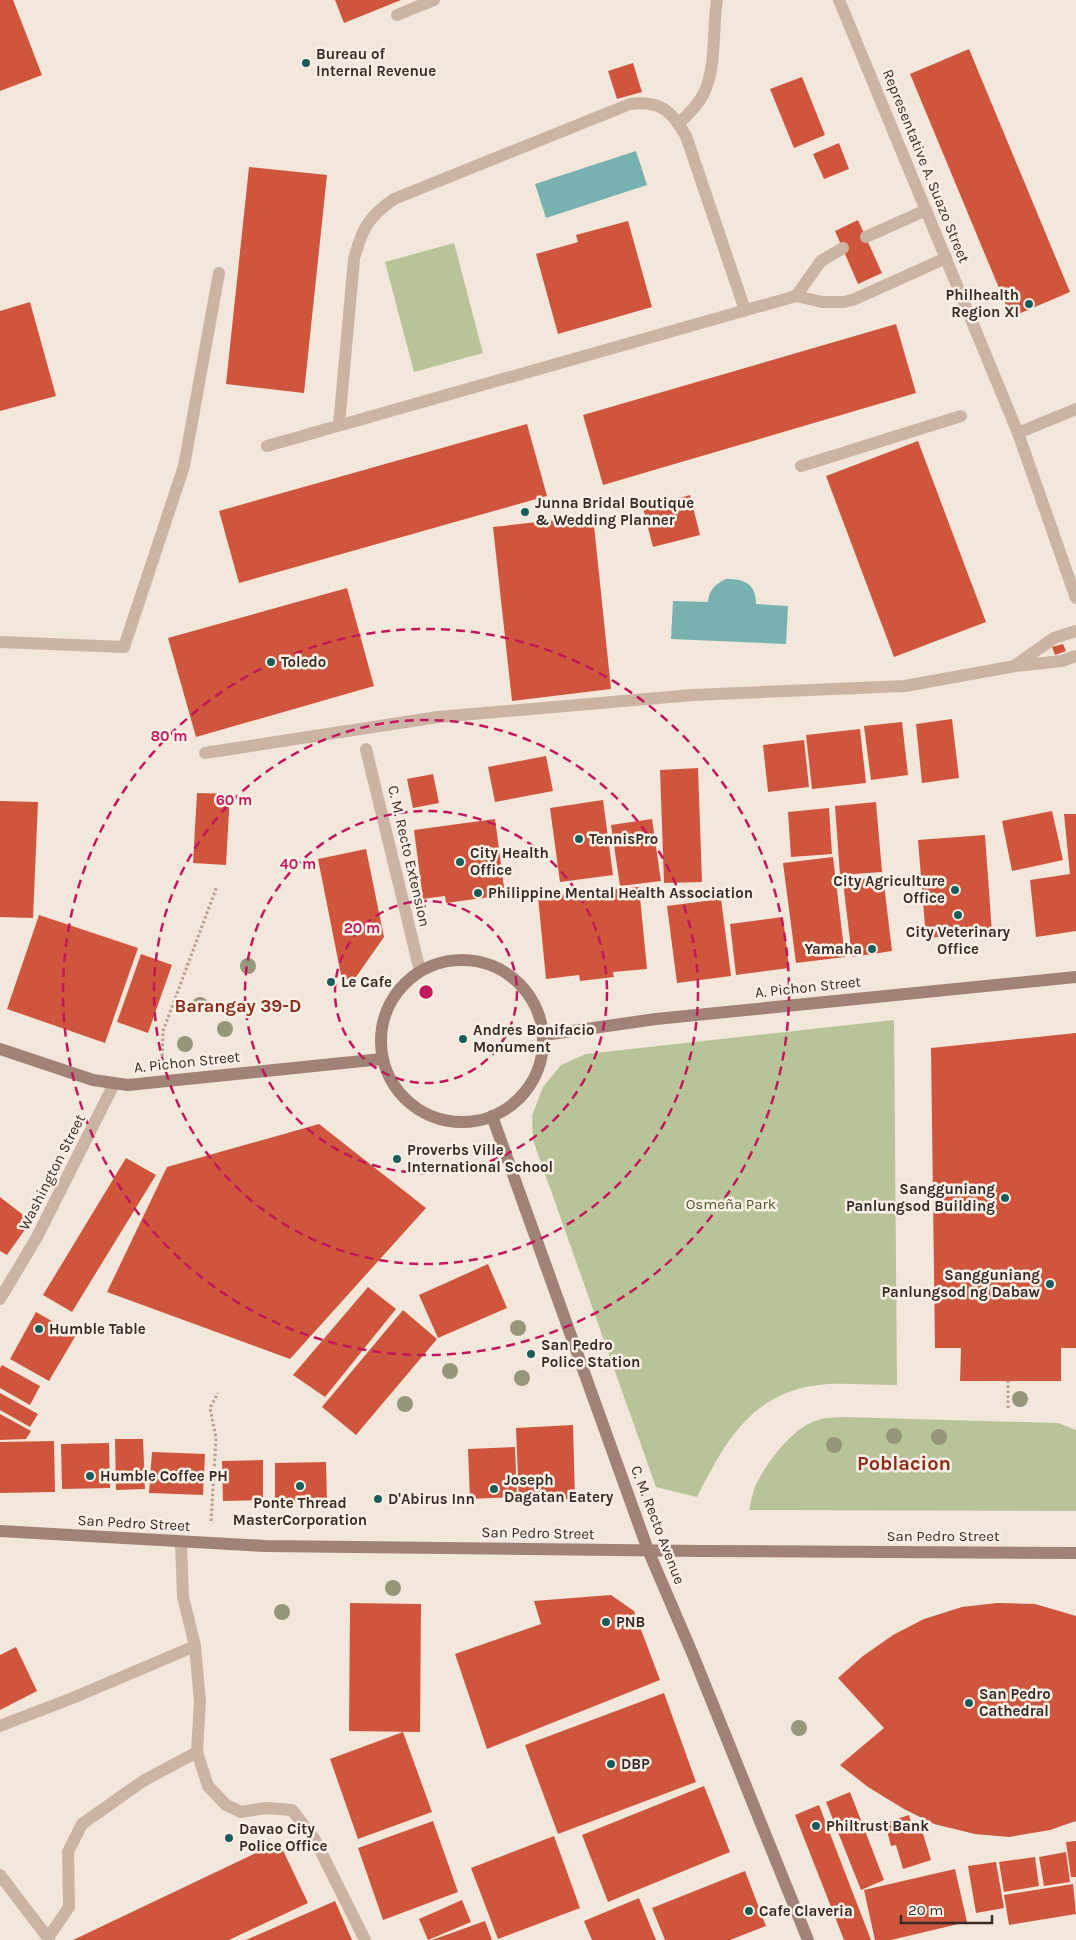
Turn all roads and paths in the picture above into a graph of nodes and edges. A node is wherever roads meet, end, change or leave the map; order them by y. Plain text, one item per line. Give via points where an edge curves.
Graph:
1 (434, 0) edge
2 (717, 0) edge
3 (839, 0) edge
4 (397, 15) dead end
5 (679, 123) junction
6 (926, 210) junction
7 (866, 237) dead end
8 (843, 248) dead end
9 (946, 258) junction
10 (218, 273) dead end
11 (796, 296) junction
12 (746, 310) junction
13 (1076, 409) edge
14 (961, 416) dead end
15 (339, 425) junction
16 (1018, 433) junction
17 (268, 446) dead end
18 (801, 466) dead end
19 (1076, 598) edge
20 (1076, 631) edge
21 (0, 642) edge
22 (1076, 656) edge
23 (1015, 666) junction
24 (362, 729) junction
25 (205, 753) dead end
26 (217, 886) dead end
27 (420, 971) junction
28 (1076, 977) edge
29 (544, 1035) junction
30 (0, 1049) edge
31 (382, 1059) junction
32 (161, 1082) junction
33 (114, 1084) junction
34 (492, 1116) junction
35 (0, 1299) edge
36 (1008, 1381) dead end
37 (218, 1393) dead end
38 (1008, 1408) dead end
39 (0, 1531) edge
40 (181, 1542) junction
41 (210, 1544) junction
42 (648, 1550) junction
43 (1076, 1553) edge
44 (195, 1646) junction
45 (0, 1726) edge
46 (197, 1752) junction
47 (0, 1875) edge
48 (48, 1939) edge
49 (365, 1940) edge
50 (808, 1940) edge

1 - 4 street
2 - 5 street via 711,73 704,94
3 - 6 street, Representative A. Suazo Street
5 - 12 street
5 - 15 street via 658,105 630,104 394,199 379,209 368,220 360,236 354,259
6 - 7 street
6 - 9 street, Representative A. Suazo Street
8 - 11 street via 821,261
9 - 11 street via 844,302 822,302
9 - 16 street, Representative A. Suazo Street
10 - 21 street via 184,466 124,647
11 - 12 street
12 - 15 street
13 - 16 street
14 - 18 street
15 - 17 street
16 - 19 street, Representative A. Suazo Street
20 - 23 street via 1054,638
22 - 23 street via 1062,661
23 - 24 street via 905,686 693,695 438,717
24 - 25 street
24 - 27 street, C. M. Recto Extension
26 - 32 path via 163,1031
27 - 29 main road via 435,964 460,960 484,962 500,968 514,977 530,996 541,1019
27 - 31 main road via 395,994 387,1009 380,1042
28 - 29 main road, A. Pichon Street via 656,1019
29 - 34 main road via 540,1064 531,1084 517,1101
30 - 33 main road, A. Pichon Street
31 - 32 main road, A. Pichon Street
31 - 34 main road via 395,1087 417,1109 430,1116 461,1122
32 - 33 main road, A. Pichon Street
33 - 35 street, Washington Street via 37,1237
34 - 42 main road, C. M. Recto Avenue
36 - 38 path
37 - 41 path via 210,1408 216,1438
39 - 40 main road, San Pedro Street
40 - 41 main road, San Pedro Street
40 - 44 street via 183,1597
41 - 42 main road, San Pedro Street
42 - 43 main road, San Pedro Street
42 - 50 main road, C. M. Recto Avenue
44 - 45 street
44 - 46 street via 200,1702
46 - 48 street via 144,1781 82,1824 68,1852 69,1907
46 - 49 street via 208,1786 226,1805 241,1812 266,1808 292,1810 315,1840
47 - 48 street

